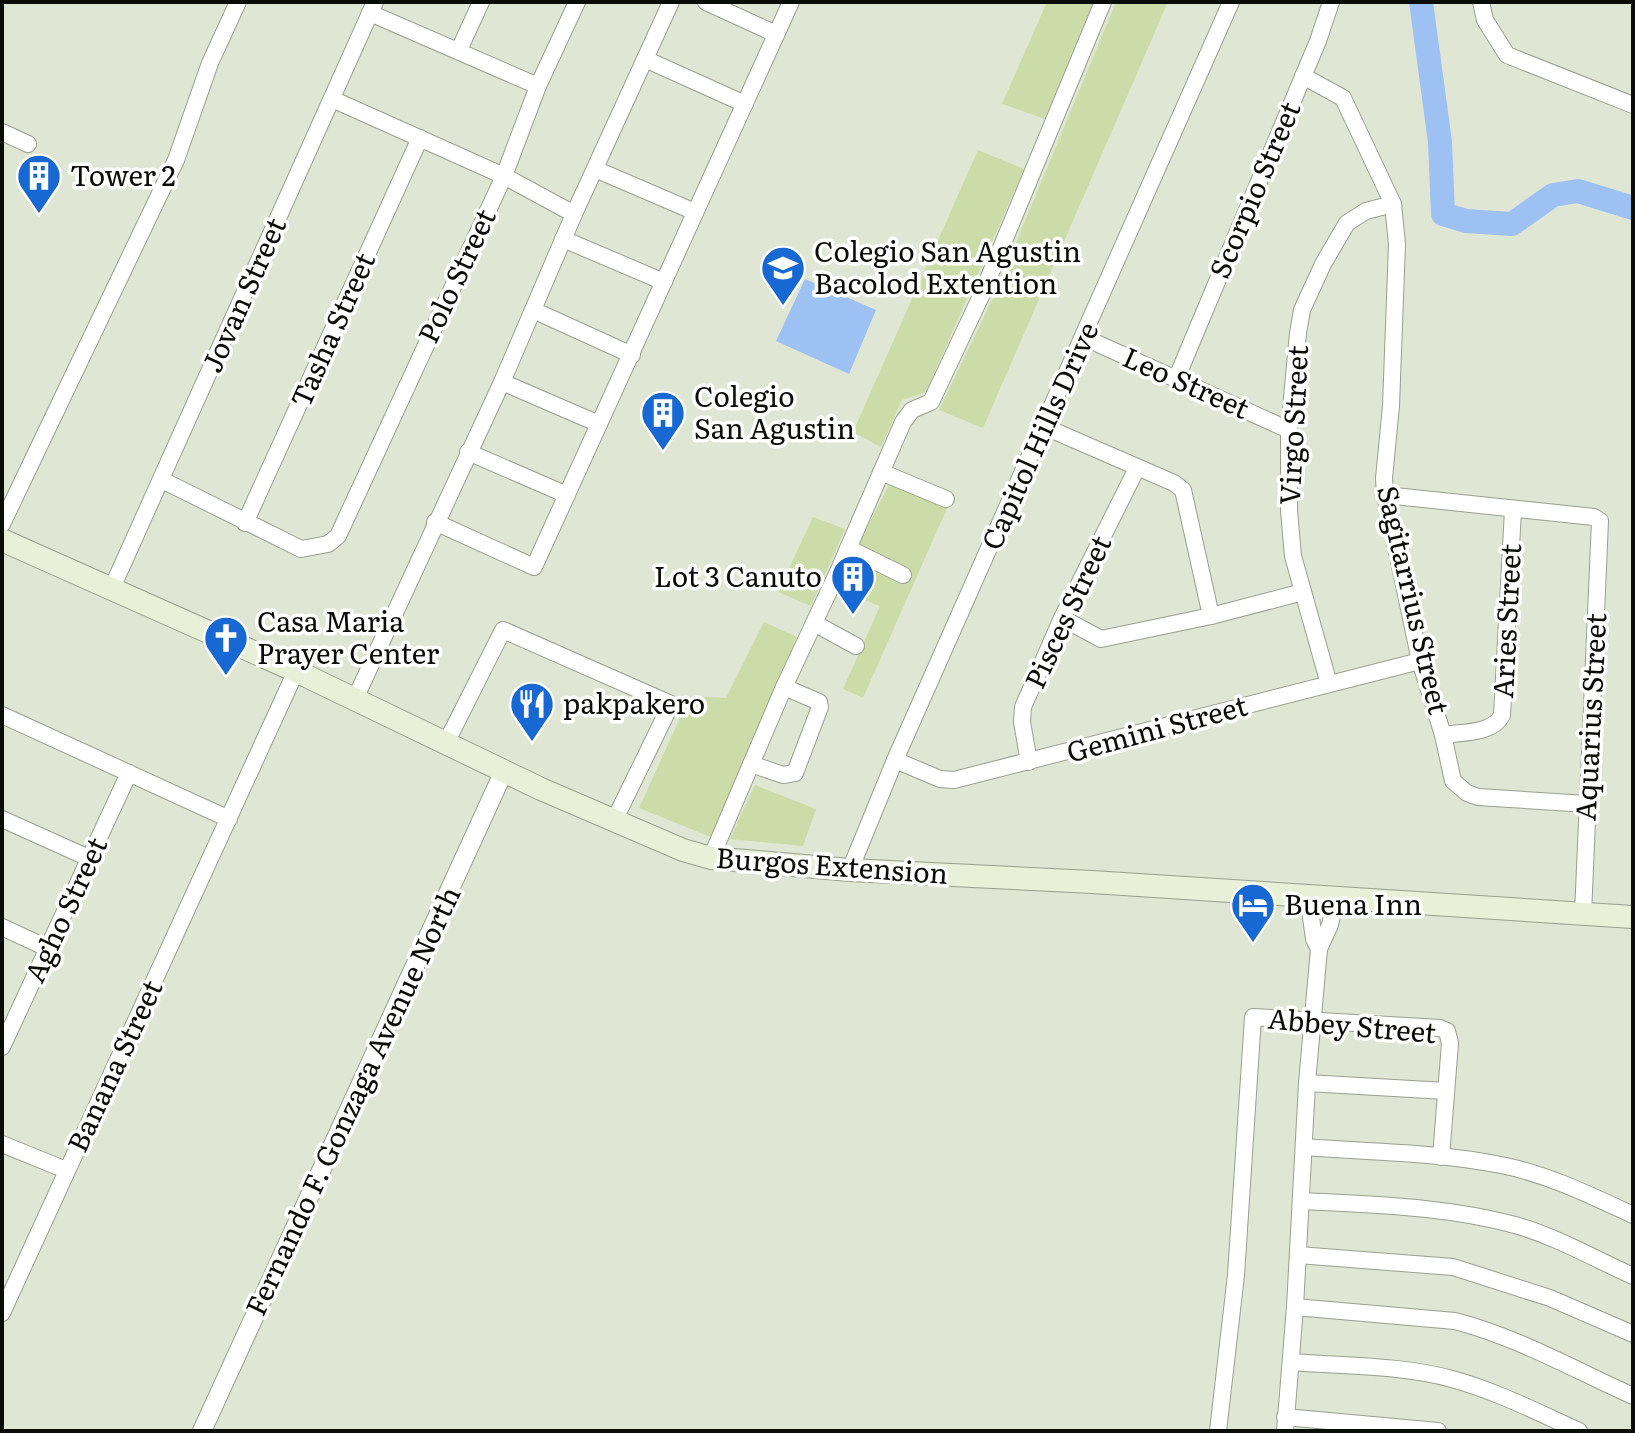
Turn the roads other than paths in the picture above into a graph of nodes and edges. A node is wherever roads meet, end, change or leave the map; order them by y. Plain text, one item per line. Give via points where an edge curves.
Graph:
1 (238, 2) edge
2 (481, 2) edge
3 (577, 2) edge
4 (671, 2) edge
5 (706, 2) edge
6 (791, 2) edge
7 (1103, 2) edge
8 (1231, 2) edge
9 (1331, 2) edge
10 (1481, 2) edge
11 (372, 7) edge
12 (776, 34) junction
13 (459, 50) junction
14 (645, 59) junction
15 (1303, 76) junction
16 (538, 86) junction
17 (332, 99) junction
18 (745, 104) junction
19 (1633, 105) edge
20 (2, 132) edge
21 (420, 138) junction
22 (28, 144) dead end
23 (595, 169) junction
24 (504, 176) junction
25 (1393, 204) junction
26 (695, 212) junction
27 (574, 214) junction
28 (563, 239) junction
29 (664, 282) junction
30 (533, 310) junction
31 (1083, 337) junction
32 (632, 355) junction
33 (1177, 377) junction
34 (502, 382) junction
35 (599, 424) junction
36 (1045, 427) junction
37 (1289, 430) junction
38 (468, 452) junction
39 (1137, 468) junction
40 (881, 472) junction
41 (162, 480) junction
42 (567, 495) junction
43 (1385, 495) junction
44 (946, 499) dead end
45 (1513, 510) junction
46 (435, 522) junction
47 (245, 523) junction
48 (2, 524) edge
49 (2, 540) edge
50 (848, 548) junction
51 (903, 575) dead end
52 (112, 588) junction
53 (1303, 592) junction
54 (1211, 616) junction
55 (1062, 618) junction
56 (814, 623) junction
57 (856, 646) dead end
58 (1420, 661) junction
59 (296, 671) junction
60 (1329, 684) junction
61 (784, 687) junction
62 (355, 699) junction
63 (2, 715) edge
64 (1443, 735) junction
65 (446, 743) junction
66 (895, 760) junction
67 (1029, 762) junction
68 (751, 764) junction
69 (504, 771) junction
70 (129, 773) junction
71 (1587, 804) junction
72 (2, 819) edge
73 (229, 819) junction
74 (614, 821) junction
75 (711, 858) junction
76 (91, 859) junction
77 (850, 870) junction
78 (1308, 896) junction
79 (1336, 898) junction
80 (1583, 914) junction
81 (1633, 917) edge
82 (2, 927) edge
83 (47, 948) junction
84 (1319, 949) junction
85 (1312, 1019) junction
86 (3, 1040) edge
87 (1307, 1083) junction
88 (1446, 1091) junction
89 (2, 1144) edge
90 (1304, 1147) junction
91 (1441, 1157) junction
92 (66, 1170) junction
93 (1302, 1201) junction
94 (1633, 1215) edge
95 (1298, 1255) junction
96 (1633, 1276) edge
97 (1295, 1307) junction
98 (2, 1313) edge
99 (1633, 1334) edge
100 (1291, 1362) junction
101 (1633, 1396) edge
102 (1285, 1424) edge
103 (202, 1431) edge
104 (1218, 1431) edge
105 (1438, 1431) edge
106 (1579, 1431) edge

1 - 48 street via 176,160
2 - 13 street
3 - 16 street, Polo Street
4 - 14 street
5 - 12 street
6 - 12 street
7 - 40 street via 935,396 908,412
8 - 31 street, Capitol Hills Drive
9 - 15 street, Scorpio Street
10 - 19 street via 1485,20 1507,55
11 - 13 street
11 - 17 street, Jovan Street
12 - 18 street
13 - 16 street
14 - 18 street
14 - 23 street
15 - 25 street, Sagitarrius Street via 1343,98
15 - 33 street, Scorpio Street
16 - 24 street, Polo Street
17 - 21 street
17 - 41 street, Jovan Street
18 - 26 street
20 - 22 street
21 - 24 street
21 - 47 street, Tasha Street
23 - 26 street
23 - 27 street
24 - 27 street
24 - 47 street, Polo Street via 338,536 328,544 301,549
25 - 37 street, Virgo Street via 1347,223 1323,264 1302,310
25 - 43 street, Sagitarrius Street via 1397,244
26 - 29 street
27 - 28 street
28 - 29 street
28 - 30 street
29 - 32 street
30 - 32 street
30 - 34 street
31 - 33 street, Leo Street
31 - 36 street, Capitol Hills Drive
32 - 35 street
33 - 37 street, Leo Street
34 - 35 street
34 - 38 street
35 - 42 street
36 - 39 street
36 - 66 street, Capitol Hills Drive
37 - 53 street, Virgo Street via 1289,511
38 - 42 street
38 - 46 street
39 - 54 street via 1183,490
39 - 55 street, Pisces Street
40 - 44 street
40 - 50 street
41 - 47 street
41 - 52 street, Jovan Street
42 - 46 street via 534,567
43 - 45 street
43 - 58 street, Sagitarrius Street
45 - 64 street, Aries Street via 1502,715 1490,728
45 - 71 street, Aquarius Street via 1600,521
46 - 62 street
49 - 52 main road, Burgos Extension
50 - 51 street
50 - 56 street
52 - 59 main road, Burgos Extension
53 - 54 street
53 - 60 street, Virgo Street
54 - 55 street via 1101,639
55 - 67 street, Pisces Street via 1023,707
56 - 57 street
56 - 61 street
58 - 60 street, Gemini Street
58 - 64 street, Sagitarrius Street
59 - 62 main road, Burgos Extension
59 - 73 street, Banana Street
60 - 67 street, Gemini Street
61 - 68 street
61 - 68 street via 820,707 795,773 783,775
62 - 65 main road, Burgos Extension
63 - 70 street
64 - 71 street, Sagitarrius Street via 1453,781 1467,793
65 - 69 main road, Burgos Extension
65 - 74 street via 503,630 657,697 671,704
66 - 67 street, Gemini Street via 954,780
66 - 77 street, Capitol Hills Drive
68 - 75 street
69 - 74 main road, Burgos Extension
69 - 103 street, Fernando F. Gonzaga Avenue North
70 - 73 street
70 - 76 street, Agho Street
71 - 80 street, Aquarius Street
72 - 76 street
73 - 92 street, Banana Street
74 - 75 main road, Burgos Extension
75 - 77 main road, Burgos Extension
76 - 83 street, Agho Street
77 - 78 main road, Burgos Extension
78 - 79 main road, Burgos Extension
78 - 84 street
79 - 80 main road, Burgos Extension
79 - 84 street
80 - 81 main road, Burgos Extension
82 - 83 street
83 - 86 street, Agho Street
84 - 85 street
85 - 87 street
85 - 88 street, Abbey Street via 1447,1031
85 - 104 street, Abbey Street via 1253,1017 1236,1275
87 - 88 street
87 - 90 street
88 - 91 street
89 - 92 street
90 - 91 street
90 - 93 street
91 - 94 street via 1530,1172
92 - 98 street, Banana Street
93 - 95 street
93 - 96 street via 1474,1215 1518,1226
95 - 97 street
95 - 99 street via 1453,1267 1550,1298
97 - 100 street
97 - 101 street via 1455,1321
100 - 102 street
100 - 106 street via 1452,1379
102 - 105 street

